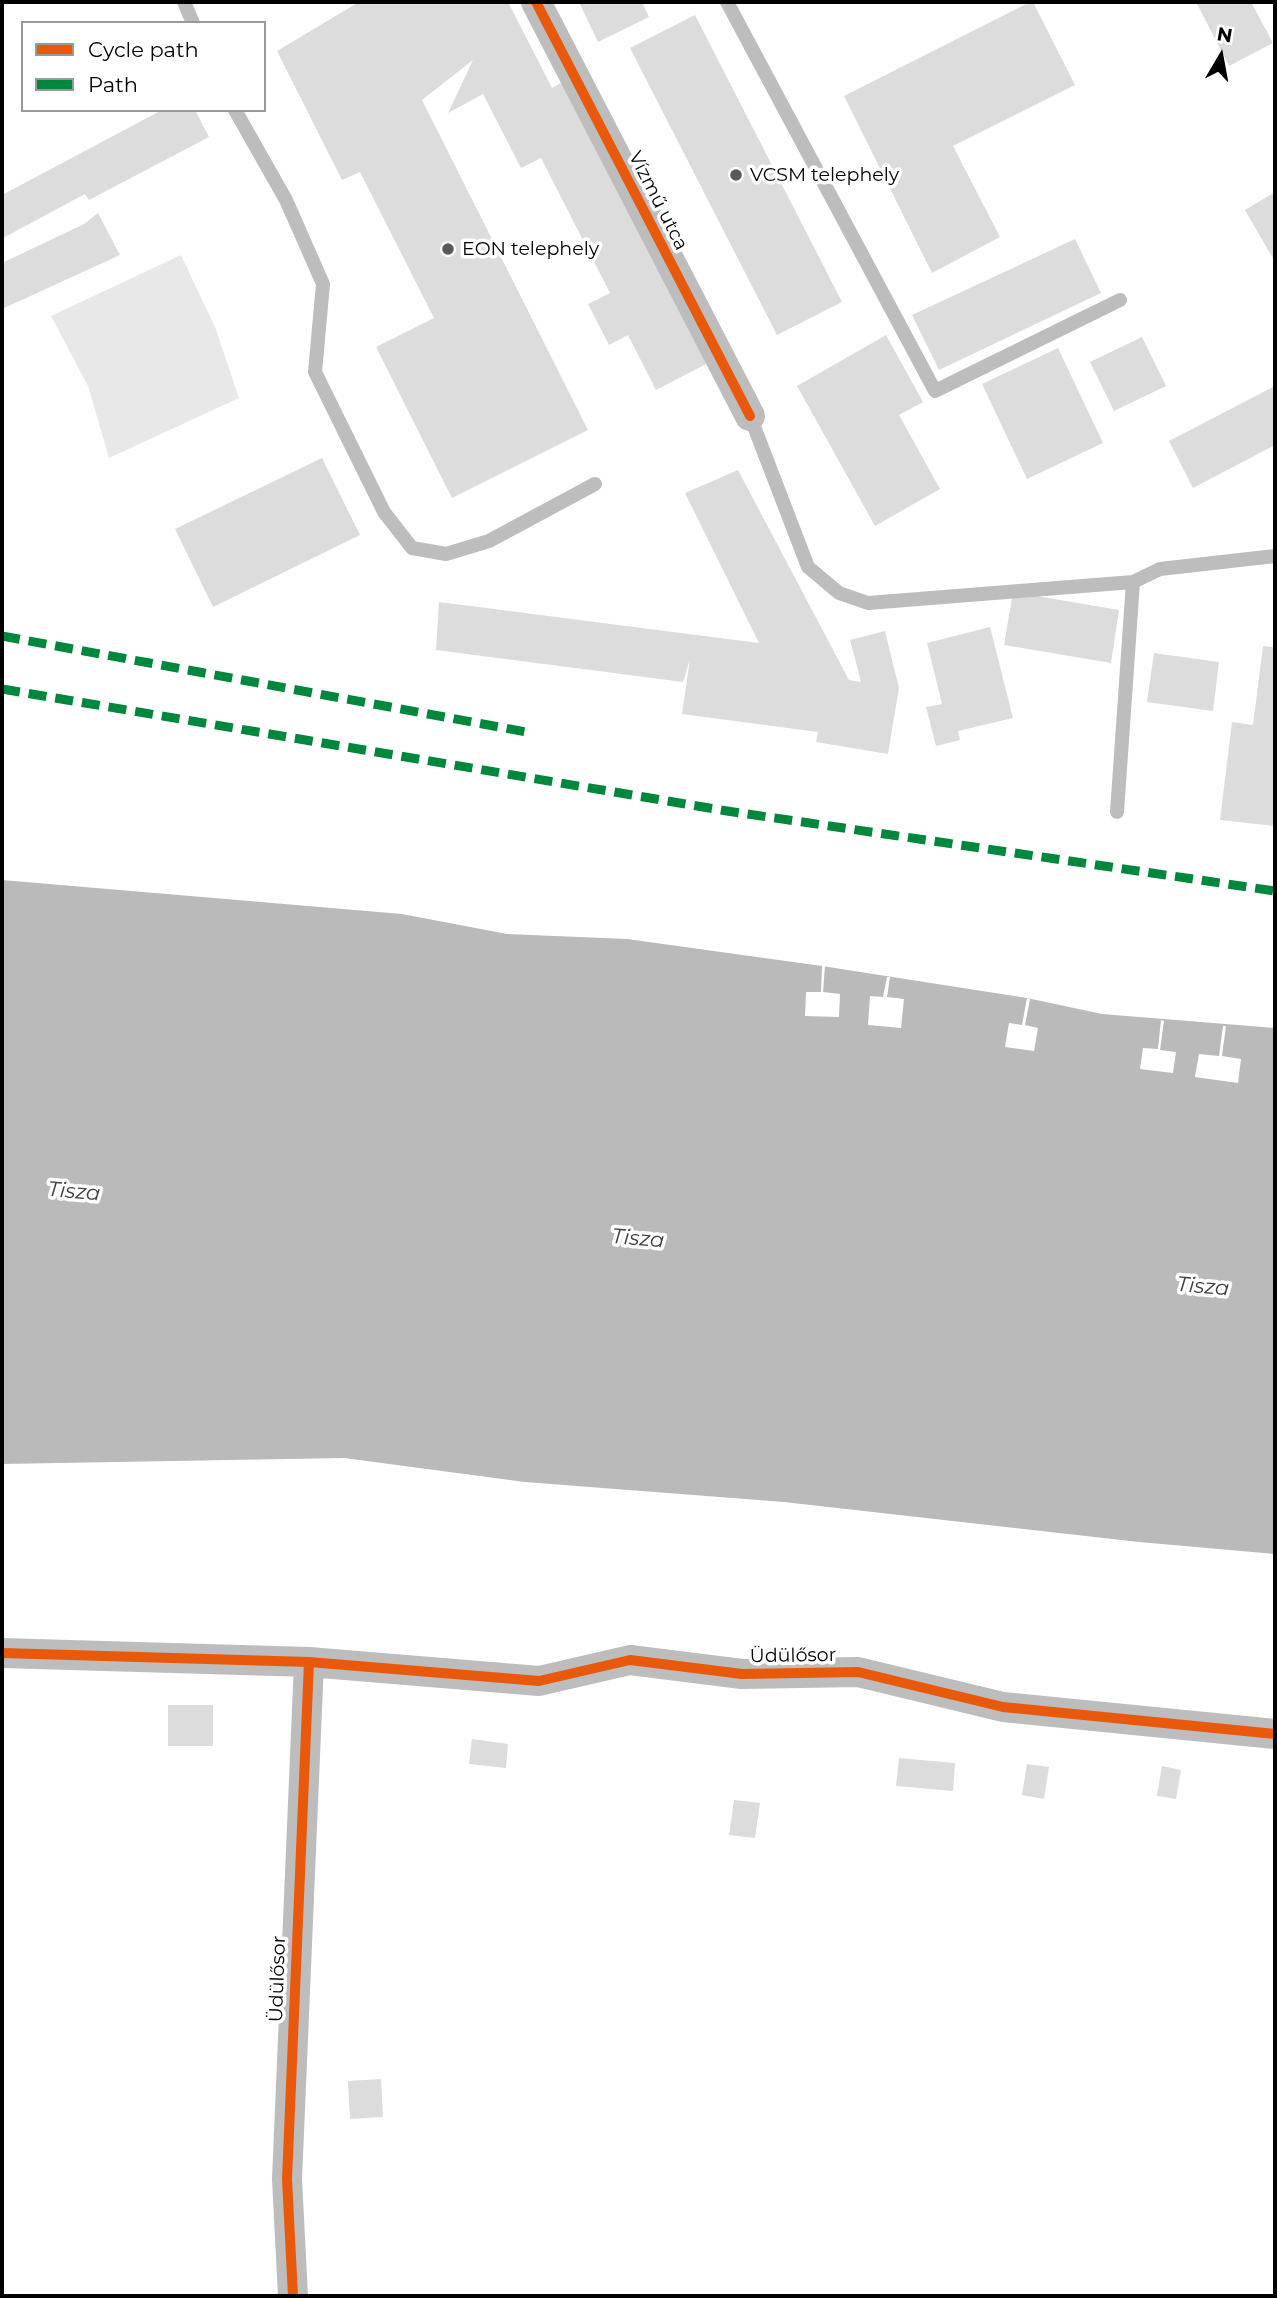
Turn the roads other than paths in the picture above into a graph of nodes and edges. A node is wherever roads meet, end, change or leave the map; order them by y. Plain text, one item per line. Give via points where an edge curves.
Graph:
1 (184, 2) edge
2 (536, 2) edge
3 (727, 2) edge
4 (192, 21) edge
5 (236, 112) edge
6 (1120, 300) dead end
7 (750, 416) joint
8 (594, 484) dead end
9 (1275, 556) edge
10 (1133, 582) junction
11 (1117, 812) dead end
12 (2, 1653) edge
13 (309, 1662) junction
14 (1275, 1734) edge
15 (293, 2296) edge

1 - 4 lane
2 - 7 street, Vízmű utca
3 - 6 lane via 935,391
5 - 8 lane via 286,200 323,284 316,372 384,512 412,548 446,554 489,541
7 - 10 lane via 808,567 839,593 868,603
9 - 10 lane via 1160,569
10 - 11 lane
12 - 13 street, Üdülősor
13 - 14 street, Üdülősor via 539,1681 630,1660 742,1674 858,1672 1003,1707
13 - 15 street, Üdülősor via 287,2179

